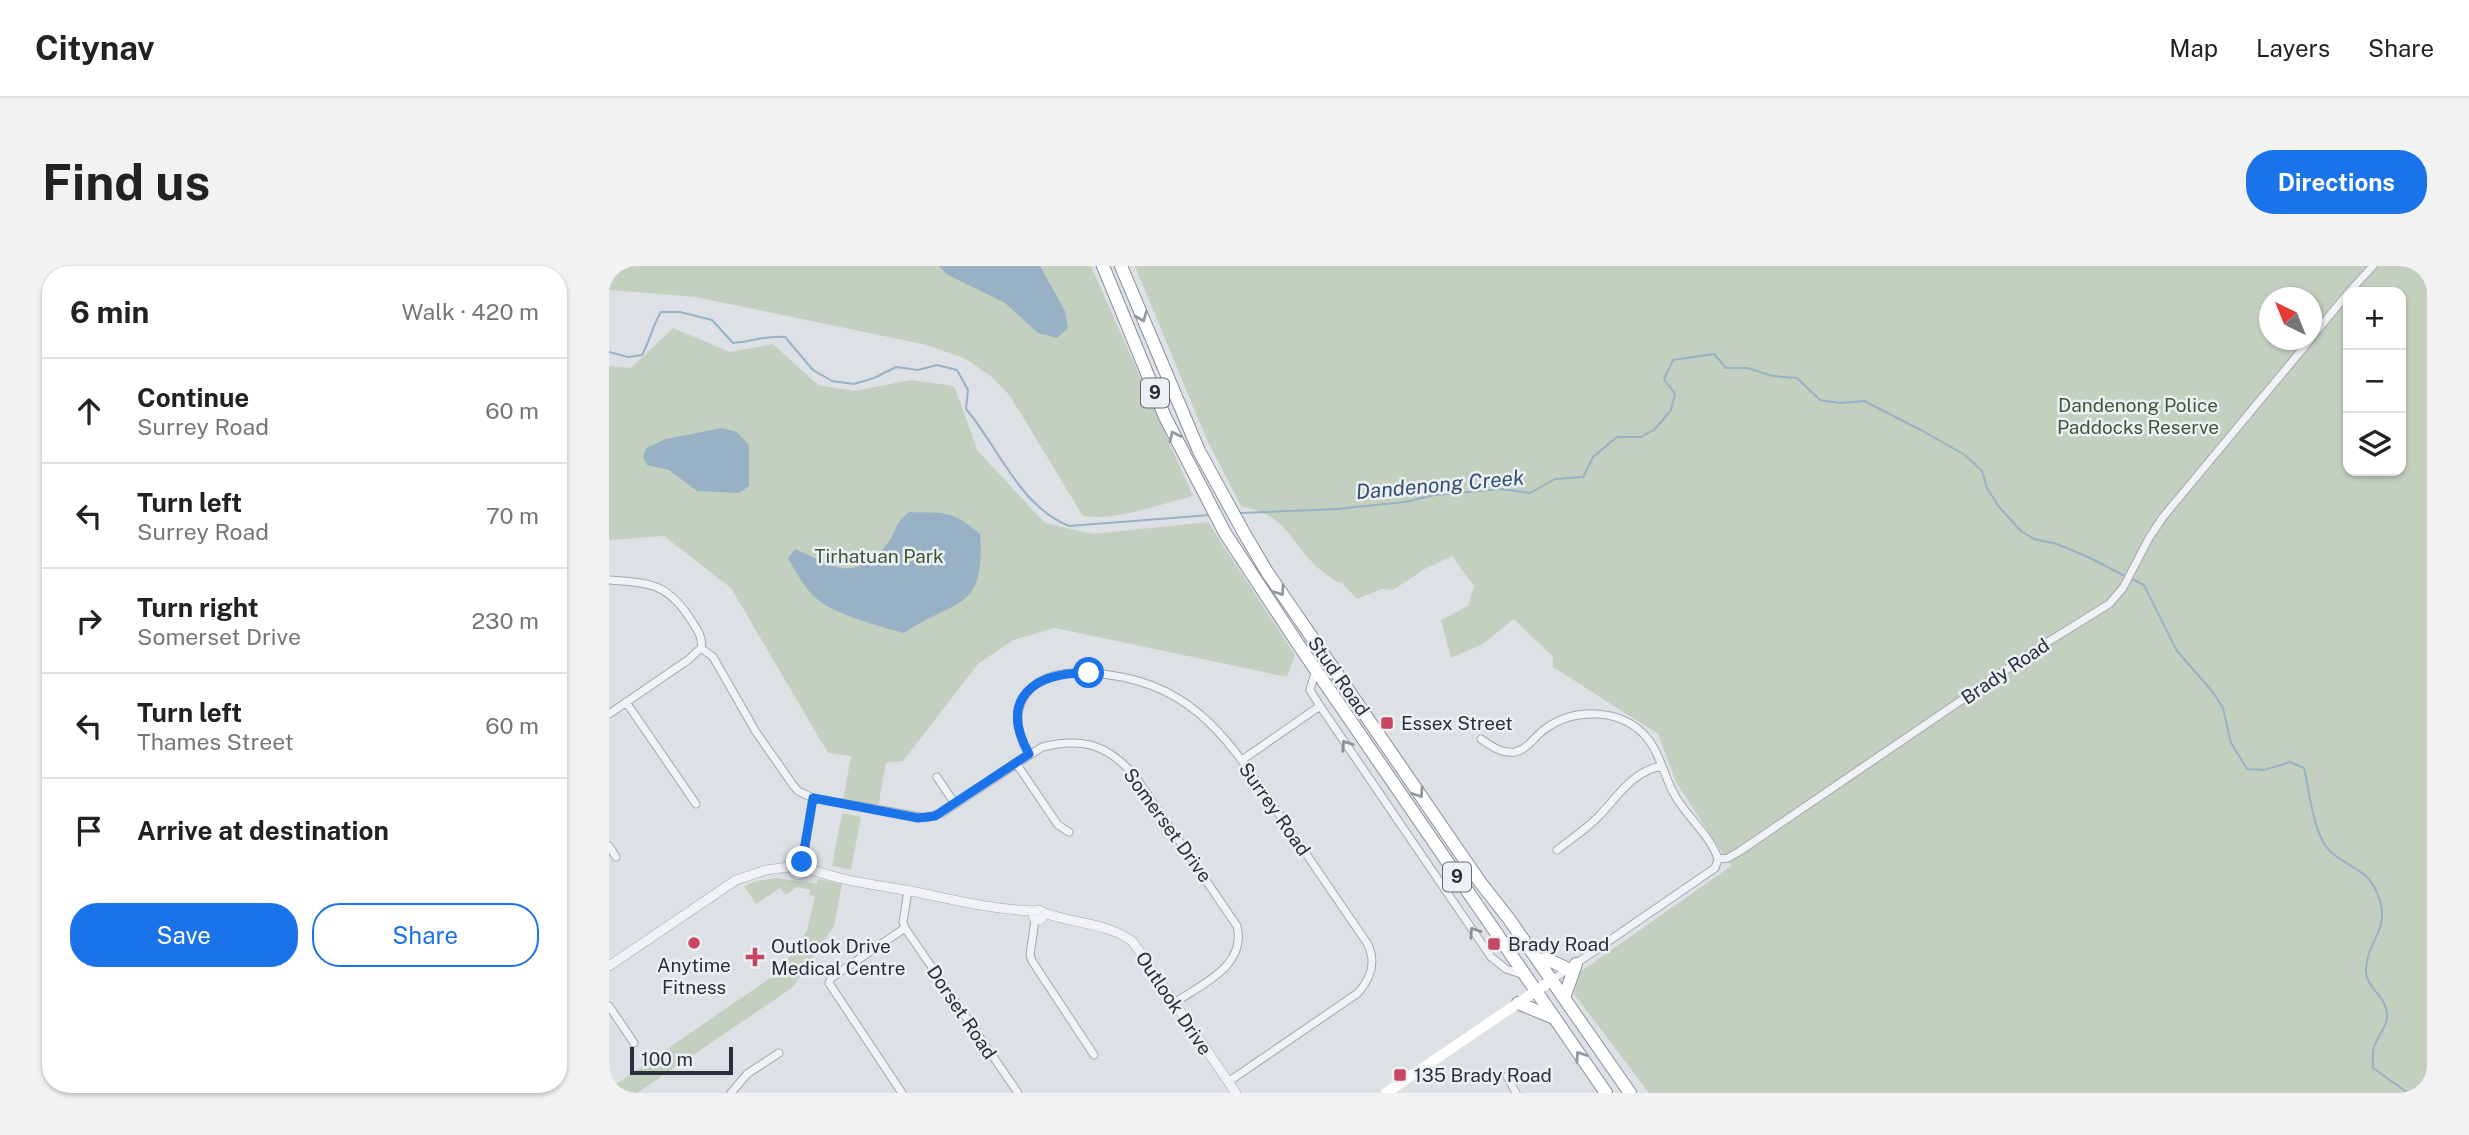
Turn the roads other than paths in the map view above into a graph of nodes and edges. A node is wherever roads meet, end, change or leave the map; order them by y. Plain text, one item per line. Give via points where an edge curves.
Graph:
1 (1103, 266) edge
2 (1121, 266) edge
3 (2373, 266) edge
4 (2354, 287) edge
5 (2343, 300) edge
6 (2322, 326) edge
7 (2302, 350) edge
8 (609, 580) edge
9 (701, 648) junction
10 (1316, 669) junction
11 (626, 702) junction
12 (1320, 706) junction
13 (609, 714) edge
14 (1481, 739) dead end
15 (1029, 754) junction
16 (1242, 760) junction
17 (1016, 763) junction
18 (1661, 766) junction
19 (937, 777) dead end
20 (813, 798) junction
21 (696, 804) dead end
22 (955, 804) junction
23 (1069, 832) dead end
24 (609, 846) edge
25 (1557, 849) dead end
26 (616, 857) dead end
27 (1718, 859) junction
28 (800, 869) junction
29 (908, 891) junction
30 (1037, 917) junction
31 (905, 928) junction
32 (1538, 960) junction
33 (609, 966) edge
34 (1572, 967) junction
35 (1524, 975) junction
36 (1552, 980) junction
37 (1535, 991) junction
38 (1564, 998) junction
39 (1174, 1003) junction
40 (1515, 1005) junction
41 (609, 1006) edge
42 (1554, 1018) junction
43 (634, 1043) dead end
44 (779, 1053) dead end
45 (1094, 1055) dead end
46 (1507, 1076) dead end
47 (1228, 1082) junction
48 (731, 1093) edge
49 (902, 1093) edge
50 (1018, 1093) edge
51 (1236, 1093) edge
52 (1386, 1093) edge
53 (1516, 1093) edge
54 (1606, 1093) edge
55 (1630, 1093) edge

10 -> 1 highway, Stud Road / 9 via 1204,497 1165,417
2 -> 32 highway, Stud Road / 9 via 1199,451 1267,572
3 - 4 street, Brady Road
5 - 6 street, Brady Road
7 - 27 street, Brady Road via 2163,517 2119,594 1728,859
8 - 9 street, Somerset Drive via 670,593 700,635
9 - 11 street
9 - 20 street, Somerset Drive via 713,657 793,785
10 - 12 street via 1310,690
10 - 35 highway, Stud Road / 9
11 - 13 street
11 - 21 street
12 - 16 street
35 -> 12 street via 1491,957
14 - 18 street via 1503,752 1515,752 1563,719 1603,715 1640,731 1654,747
15 - 16 street, Surrey Road via 1017,722 1026,693 1050,676 1089,673 1134,680 1179,699 1220,731
15 - 17 street, Somerset Drive
15 - 39 street, Somerset Drive via 1061,742 1080,742 1117,758 1137,779 1235,919 1239,939 1231,962
16 - 47 street, Surrey Road via 1367,943 1372,967 1358,993
17 - 22 street, Somerset Drive
17 - 23 street via 1058,825
18 - 25 street via 1628,783 1596,818
18 - 27 street via 1677,799
19 - 22 street
20 - 22 street, Somerset Drive via 926,818
20 - 28 street
24 - 26 street
27 - 34 street, Brady Road via 1715,868
28 - 29 street, Outlook Drive
28 - 33 street, Outlook Drive via 779,868 736,880
29 - 30 street, Outlook Drive
29 - 31 street
30 - 39 street, Outlook Drive via 1114,930 1133,942
30 - 45 street via 1032,961
31 - 49 street via 829,983
31 - 50 street, Dorset Road
32 - 34 highway
32 - 36 highway, Stud Road / 9
34 - 36 street, Brady Road
34 - 38 highway
35 - 37 highway, Stud Road / 9
35 - 40 highway
36 - 37 main road, Brady Road
36 - 38 highway, Stud Road / 9
37 - 40 main road, Brady Road
37 - 42 highway, Stud Road / 9
38 - 55 highway, Stud Road / 9
39 - 47 street, Outlook Drive
40 - 42 highway
40 - 52 main road, Brady Road
41 - 43 street
54 -> 42 highway, Stud Road / 9
44 - 48 street via 747,1074
46 - 53 street
47 - 51 street, Outlook Drive

